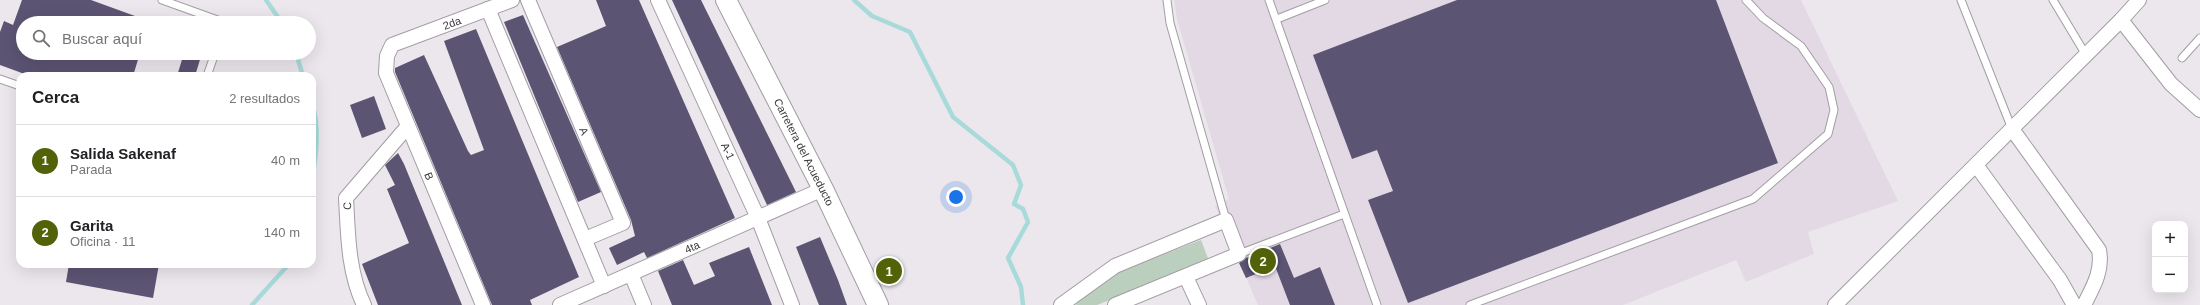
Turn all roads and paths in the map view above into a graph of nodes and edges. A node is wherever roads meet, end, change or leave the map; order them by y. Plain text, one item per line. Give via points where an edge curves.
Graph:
1 (512, 0) edge
2 (528, 0) edge
3 (658, 0) edge
4 (726, 0) edge
5 (1167, 0) edge
6 (1269, 0) edge
7 (1325, 0) edge
8 (1746, 0) edge
9 (1960, 0) edge
10 (2053, 0) edge
11 (2139, 0) edge
12 (166, 1) edge
13 (488, 9) junction
14 (207, 16) edge
15 (1277, 19) junction
16 (2122, 20) junction
17 (2200, 38) edge
18 (392, 45) joint
19 (2086, 55) junction
20 (2182, 58) dead end
21 (213, 60) edge
22 (208, 72) edge
23 (0, 79) edge
24 (16, 85) edge
25 (2200, 110) edge
26 (408, 126) junction
27 (2012, 129) junction
28 (1976, 165) junction
29 (823, 189) junction
30 (1344, 214) junction
31 (758, 218) junction
32 (1226, 220) junction
33 (584, 239) junction
34 (1238, 254) junction
35 (631, 274) junction
36 (1186, 277) junction
37 (604, 286) junction
38 (364, 305) edge
39 (483, 305) edge
40 (560, 305) edge
41 (644, 305) edge
42 (792, 305) edge
43 (878, 305) edge
44 (1062, 305) edge
45 (1116, 305) edge
46 (1199, 305) edge
47 (1378, 305) edge
48 (1470, 305) edge
49 (1835, 305) edge
50 (2074, 305) edge
51 (2084, 305) edge

1 - 13 street, 2da
2 - 33 street, A via 623,223
3 - 31 street, A-1
4 - 29 street, Carretera del Acueducto
5 - 32 lane via 1170,23
6 - 15 lane
7 - 15 lane
8 - 48 lane via 1763,18 1802,46 1829,88 1834,110 1828,134 1753,199
9 - 27 lane
10 - 19 lane
11 - 16 street
12 - 14 lane
13 - 18 street, 2da
13 - 33 street
15 - 30 lane
16 - 19 street
16 - 25 street via 2171,84
17 - 20 lane
18 - 26 street, B via 387,56 386,73
19 - 27 street
21 - 22 lane
23 - 24 lane
26 - 38 street, C via 346,198 348,243 357,290
26 - 39 street, B
27 - 28 street
27 - 51 street via 2099,250 2100,270
28 - 49 street
28 - 50 street via 2060,280
29 - 31 street, 4ta
29 - 43 street, Carretera del Acueducto
30 - 34 lane
30 - 47 lane
31 - 35 street, 4ta
31 - 42 street, A-1
32 - 34 street
32 - 44 street via 1115,266
33 - 37 street
34 - 36 street
35 - 37 street, 4ta
35 - 41 street
36 - 45 street
36 - 46 street
37 - 40 street, 4ta

